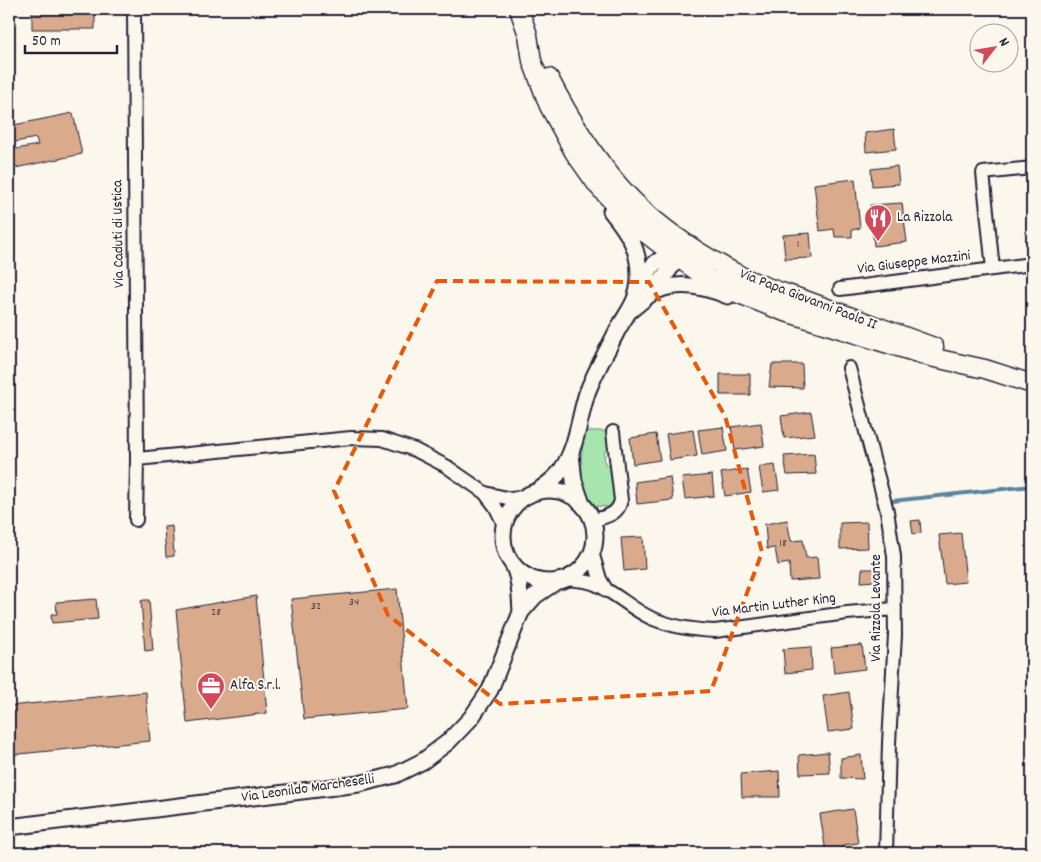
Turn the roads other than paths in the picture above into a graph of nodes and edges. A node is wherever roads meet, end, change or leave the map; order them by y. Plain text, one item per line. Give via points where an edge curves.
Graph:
1 (134, 9) edge
2 (519, 9) edge
3 (528, 35) junction
4 (556, 119) junction
5 (1032, 168) edge
6 (679, 248) junction
7 (1032, 264) edge
8 (992, 269) junction
9 (840, 288) dead end
10 (639, 300) junction
11 (807, 319) junction
12 (849, 368) dead end
13 (985, 369) junction
14 (1032, 384) edge
15 (613, 432) dead end
16 (571, 453) junction
17 (137, 459) junction
18 (485, 493) junction
19 (531, 494) junction
20 (582, 504) junction
21 (136, 520) dead end
22 (592, 521) junction
23 (504, 530) junction
24 (592, 552) junction
25 (510, 559) junction
26 (561, 580) junction
27 (607, 591) junction
28 (895, 609) junction
29 (521, 612) junction
30 (9, 827) edge
31 (886, 853) edge

1 - 17 street, Via Caduti di Ustica
2 - 3 main road, Via Papa Giovanni Paolo II
3 - 4 main road, Via Papa Giovanni Paolo II via 532,61
3 - 6 main road, Via Papa Giovanni Paolo II via 558,96 594,152 623,190
4 - 6 main road, Via Papa Giovanni Paolo II via 598,186 635,225
4 - 10 street, Via Papa Giovanni Paolo II via 564,148 634,243
5 - 8 street, Via Giuseppe Mazzini via 983,173
6 - 10 street via 672,266
6 - 11 main road, Via Papa Giovanni Paolo II via 707,278 739,294
6 - 13 main road, Via Papa Giovanni Paolo II via 775,290 955,354
7 - 8 street, Via Giuseppe Mazzini
8 - 9 street, Via Giuseppe Mazzini
10 - 11 street, Via Papa Giovanni Paolo II via 666,288 688,285 712,289 786,319
10 - 16 street via 618,329 588,393
11 - 13 main road, Via Papa Giovanni Paolo II via 930,357
12 - 28 street, Via Rizzola Levante via 887,511 896,580
13 - 14 main road, Via Papa Giovanni Paolo II
15 - 22 street via 620,508 616,513
16 - 19 street via 555,478
16 - 20 street via 574,481
17 - 18 street via 351,438 382,439 415,450 446,466
17 - 21 street, Via Caduti di Ustica
18 - 19 street via 511,499
18 - 23 street via 495,506
19 - 20 street via 549,490 565,492
19 - 23 street via 508,514
20 - 22 street
22 - 24 street via 595,531
23 - 25 street via 505,549
24 - 26 street via 582,567
24 - 27 street
25 - 26 street via 535,580
25 - 29 street, Via Leonildo Marcheselli via 516,571
26 - 27 street, Via Martin Luther King via 581,580
26 - 29 street, Via Leonildo Marcheselli via 535,596
27 - 28 street, Via Martin Luther King via 650,618 693,630 715,631
28 - 31 street, Via Rizzola Levante
29 - 30 street, Via Leonildo Marcheselli via 490,690 471,718 448,742 423,761 396,775 360,784

